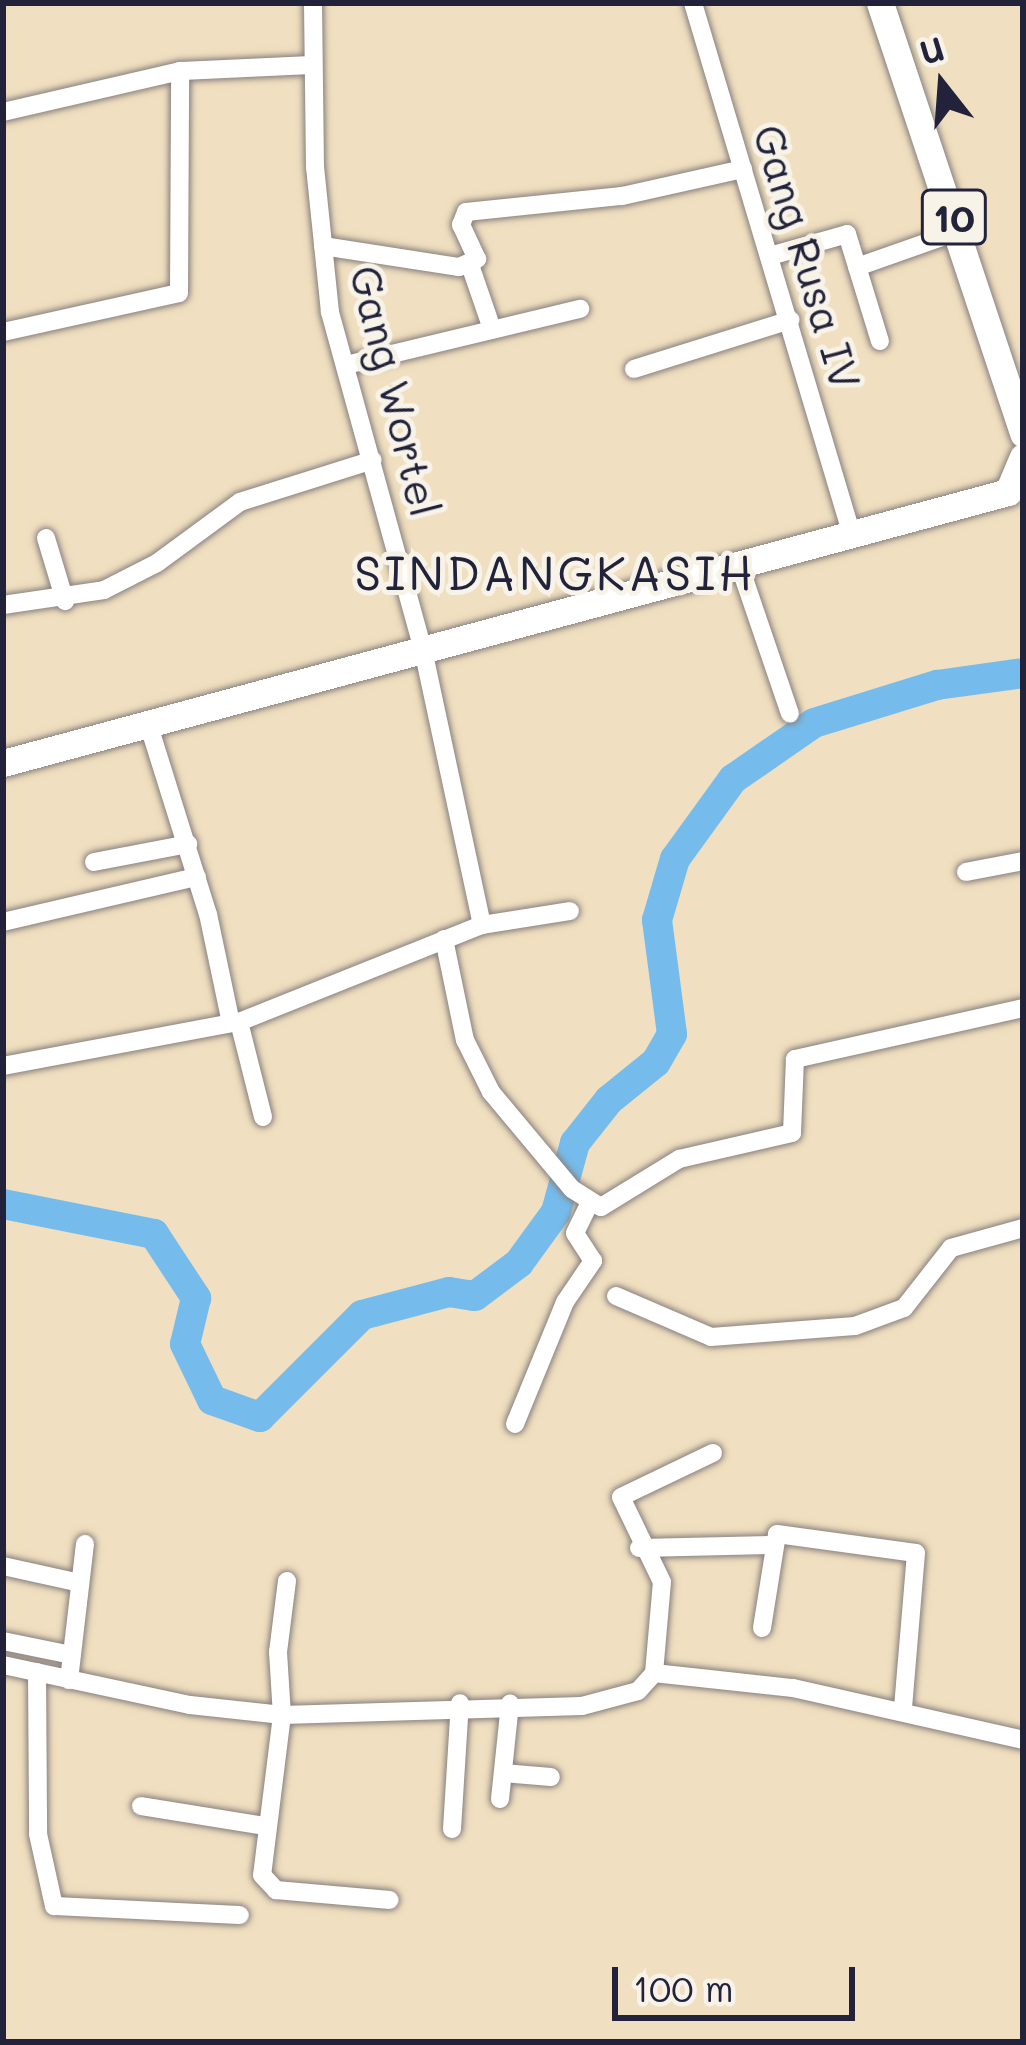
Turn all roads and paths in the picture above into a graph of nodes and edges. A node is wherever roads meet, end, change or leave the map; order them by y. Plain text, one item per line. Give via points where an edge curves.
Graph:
1 (313, 3) edge
2 (693, 3) edge
3 (880, 3) edge
4 (313, 65) junction
5 (179, 71) junction
6 (3, 112) edge
7 (743, 169) junction
8 (959, 231) junction
9 (323, 246) junction
10 (770, 256) junction
11 (470, 265) junction
12 (857, 268) junction
13 (580, 308) dead end
14 (790, 320) junction
15 (490, 326) junction
16 (3, 332) edge
17 (880, 340) dead end
18 (346, 365) junction
19 (634, 369) dead end
20 (1023, 434) edge
21 (1023, 457) edge
22 (373, 460) junction
23 (851, 532) junction
24 (46, 538) dead end
25 (739, 564) junction
26 (64, 601) junction
27 (3, 605) edge
28 (423, 650) junction
29 (790, 714) dead end
30 (148, 723) junction
31 (3, 763) edge
32 (188, 844) junction
33 (1023, 860) edge
34 (94, 862) dead end
35 (966, 872) dead end
36 (197, 877) junction
37 (570, 910) dead end
38 (3, 922) edge
39 (482, 925) junction
40 (444, 939) junction
41 (1023, 1008) edge
42 (235, 1022) junction
43 (3, 1066) edge
44 (263, 1117) dead end
45 (589, 1204) junction
46 (1023, 1228) edge
47 (616, 1296) dead end
48 (515, 1424) dead end
49 (713, 1453) dead end
50 (85, 1544) dead end
51 (772, 1545) junction
52 (639, 1549) junction
53 (3, 1566) edge
54 (287, 1581) dead end
55 (80, 1583) junction
56 (762, 1628) dead end
57 (3, 1641) edge
58 (72, 1655) junction
59 (3, 1665) edge
60 (37, 1672) junction
61 (654, 1673) junction
62 (69, 1680) junction
63 (460, 1703) junction
64 (510, 1704) junction
65 (903, 1708) junction
66 (282, 1715) junction
67 (1023, 1740) edge
68 (502, 1773) junction
69 (551, 1777) dead end
70 (500, 1799) dead end
71 (141, 1806) dead end
72 (264, 1826) junction
73 (452, 1829) dead end
74 (390, 1900) dead end
75 (240, 1915) dead end

1 - 4 street, Gang Wortel
2 - 7 street, Gang Rusa IV
3 - 8 highway, 10
4 - 5 street
4 - 9 street, Gang Wortel
5 - 6 street
5 - 16 street via 178,293
7 - 10 street, Gang Rusa IV
7 - 11 street via 622,196 466,212 461,225 477,254
8 - 12 street
8 - 20 highway, 10
9 - 11 street
9 - 18 street, Gang Wortel
10 - 12 street via 847,234
10 - 14 street, Gang Rusa IV
11 - 15 street
12 - 17 street
13 - 15 street
14 - 19 street
14 - 23 street, Gang Rusa IV
15 - 18 street
18 - 22 street, Gang Wortel
21 - 23 highway via 1008,492
22 - 26 street via 240,502 157,563
22 - 28 street, Gang Wortel
23 - 25 highway
24 - 26 street
25 - 28 highway
25 - 29 street
26 - 27 street
28 - 30 highway
28 - 39 street, Gang Wortel
30 - 31 highway
30 - 32 street
32 - 34 street
32 - 36 street
33 - 35 street
36 - 38 street
36 - 42 street
37 - 39 street
39 - 40 street
40 - 42 street
40 - 45 street via 465,1040 491,1092
41 - 45 street via 795,1059 788,1067 792,1133 680,1159 610,1205
42 - 43 street
42 - 44 street
45 - 48 street via 575,1233 593,1261 565,1302
46 - 47 street via 951,1248 904,1309 855,1325 711,1336
49 - 52 street via 621,1497
50 - 55 street
51 - 52 street
51 - 56 street
51 - 65 street via 777,1534 801,1532 918,1555
52 - 61 street via 654,1560 665,1609
53 - 55 street
54 - 66 street via 278,1652
55 - 58 street
57 - 58 street
58 - 62 street
59 - 60 street
60 - 62 street
60 - 75 street via 38,1834 54,1906
61 - 64 street via 638,1691 598,1703
61 - 65 street
62 - 66 street
63 - 64 street
63 - 66 street
63 - 73 street
64 - 68 street
65 - 67 street
66 - 72 street
68 - 69 street
68 - 70 street
71 - 72 street
72 - 74 street via 262,1874 276,1890

